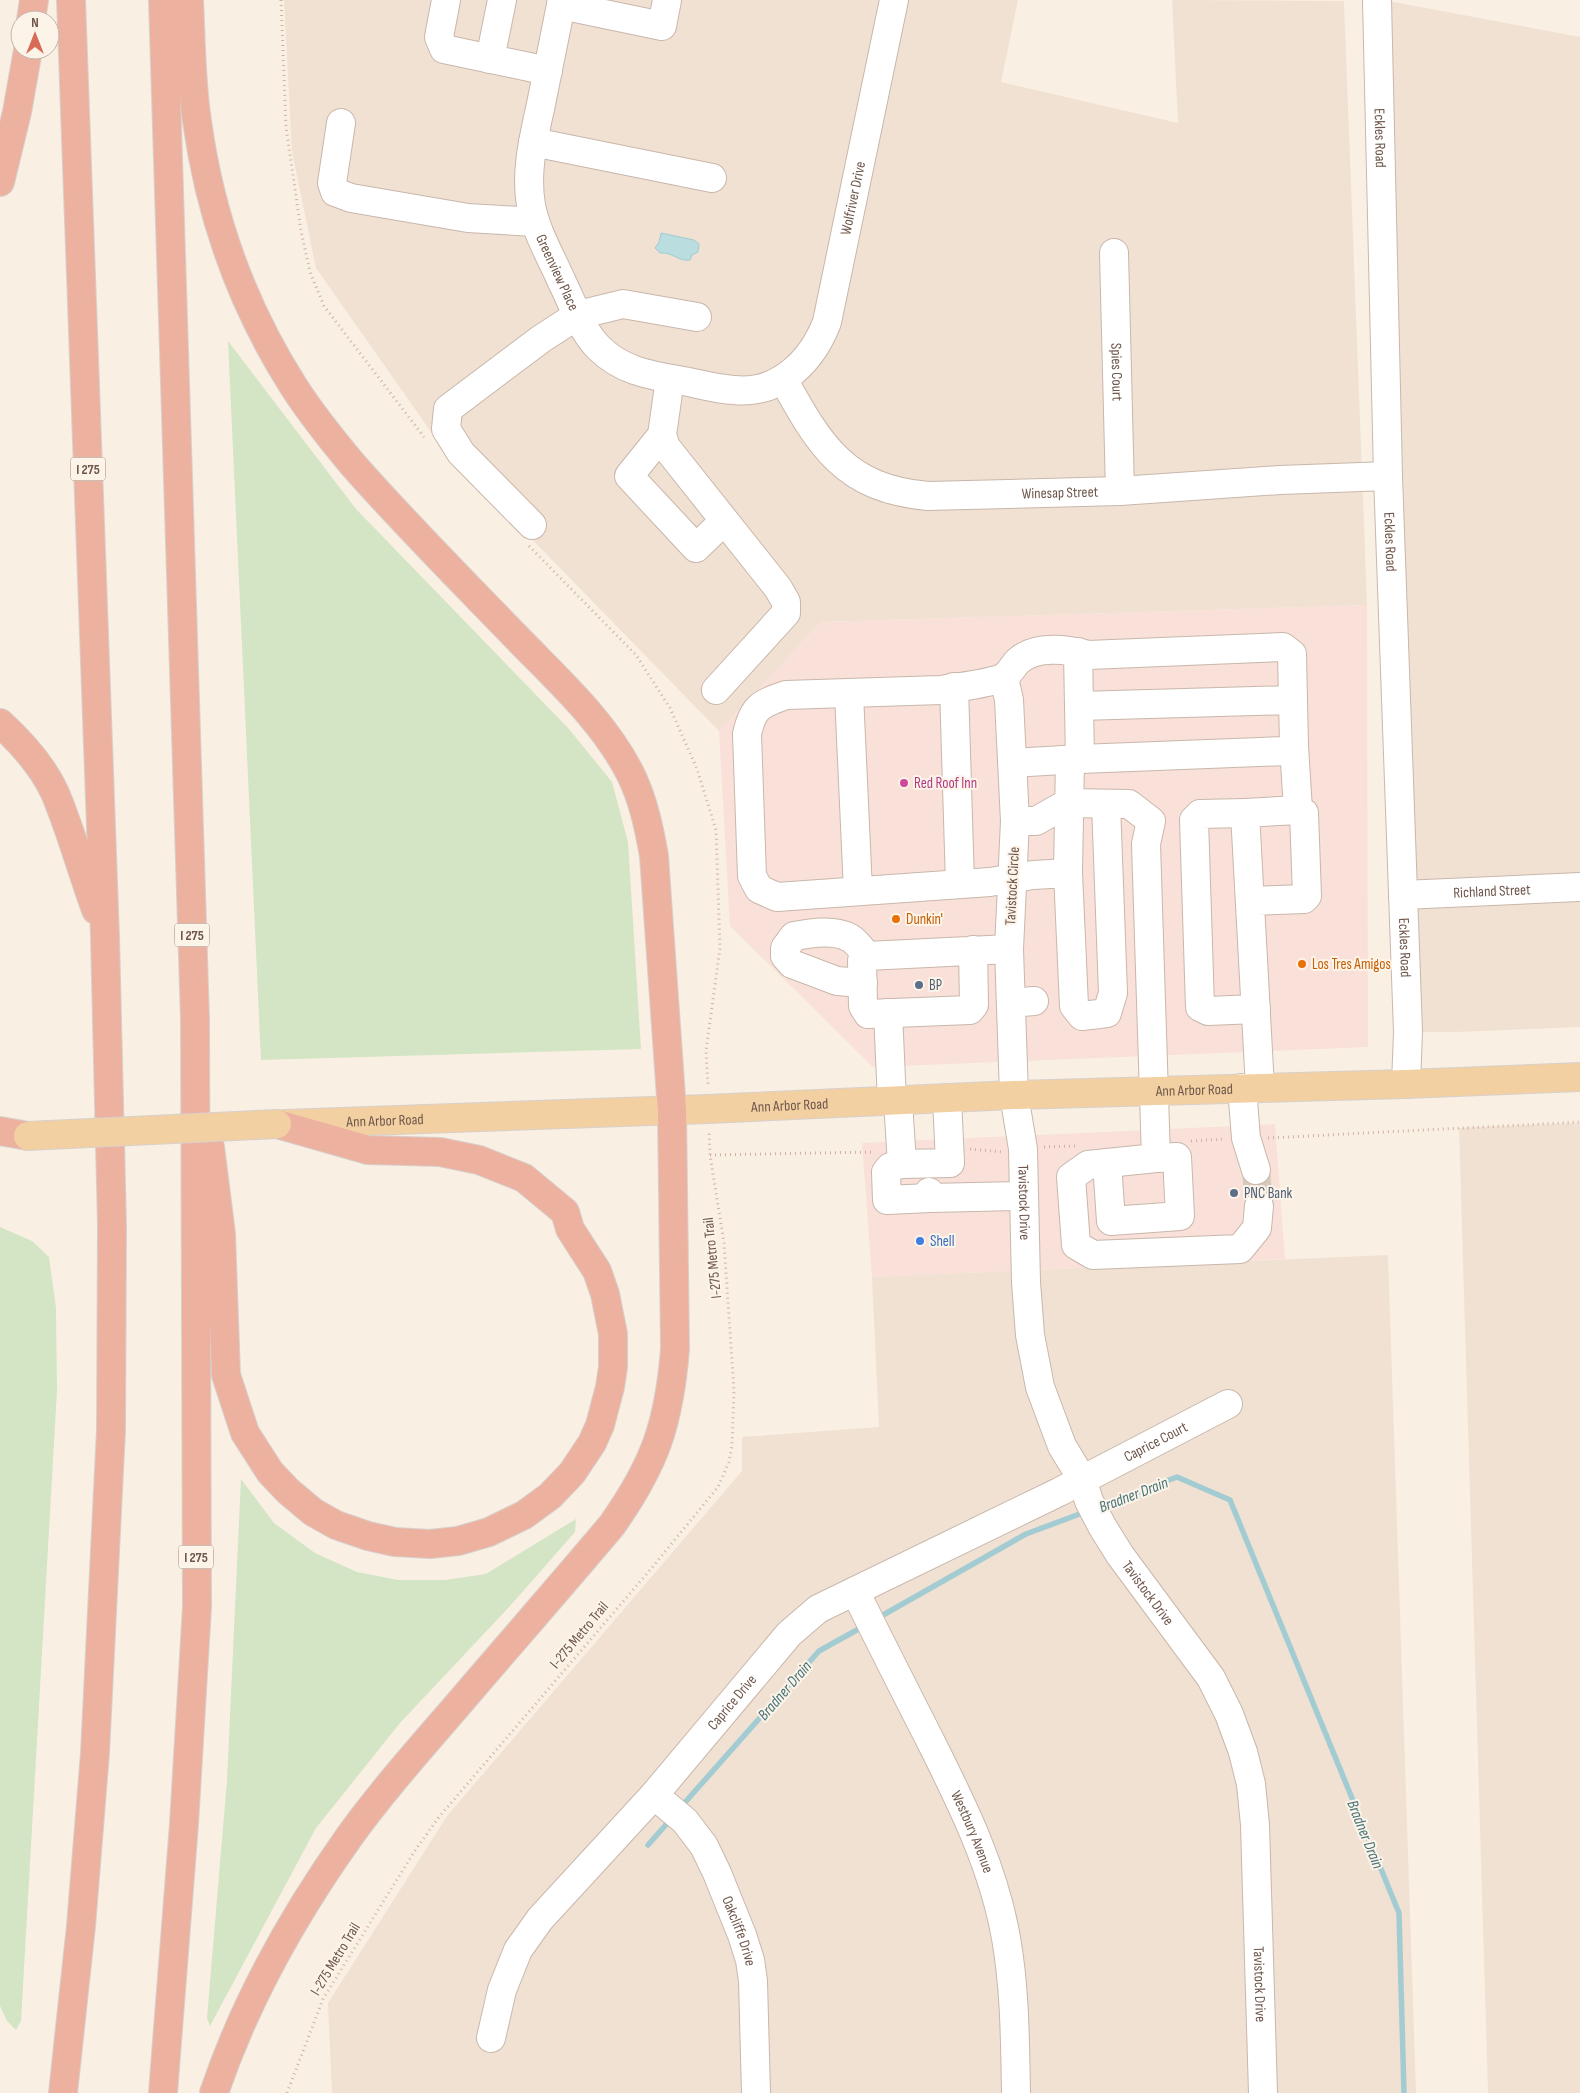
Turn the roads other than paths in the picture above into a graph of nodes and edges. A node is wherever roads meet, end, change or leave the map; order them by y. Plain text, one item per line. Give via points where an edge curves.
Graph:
1 (71, 0) edge
2 (163, 0) edge
3 (189, 0) edge
4 (446, 0) edge
5 (502, 0) edge
6 (667, 0) edge
7 (894, 0) edge
8 (1377, 0) edge
9 (561, 3) edge
10 (490, 58) junction
11 (26, 60) edge
12 (548, 71) junction
13 (341, 123) dead end
14 (533, 142) junction
15 (712, 178) dead end
16 (0, 182) edge
17 (535, 222) junction
18 (1114, 253) dead end
19 (578, 315) junction
20 (697, 317) dead end
21 (670, 379) junction
22 (783, 379) junction
23 (662, 435) junction
24 (1388, 476) junction
25 (1120, 491) junction
26 (724, 522) junction
27 (532, 525) dead end
28 (1078, 652) junction
29 (1004, 678) junction
30 (954, 688) junction
31 (716, 690) dead end
32 (849, 694) junction
33 (1293, 700) junction
34 (1079, 706) junction
35 (0, 724) edge
36 (1294, 746) junction
37 (1075, 759) junction
38 (1013, 763) junction
39 (1068, 804) junction
40 (1106, 804) junction
41 (1298, 810) junction
42 (1245, 813) junction
43 (1015, 821) junction
44 (1068, 873) junction
45 (1012, 878) junction
46 (960, 884) junction
47 (1580, 887) edge
48 (858, 891) junction
49 (1403, 894) junction
50 (1250, 901) junction
51 (105, 937) junction
52 (1009, 949) junction
53 (973, 950) junction
54 (867, 956) junction
55 (863, 983) junction
56 (1256, 1009) junction
57 (888, 1014) junction
58 (195, 1020) junction
59 (1580, 1077) edge
60 (1406, 1084) junction
61 (1251, 1088) junction
62 (1155, 1091) junction
63 (1014, 1095) junction
64 (947, 1098) junction
65 (895, 1101) junction
66 (672, 1111) junction
67 (277, 1124) junction
68 (0, 1131) edge
69 (28, 1136) junction
70 (0, 1137) edge
71 (1156, 1158) junction
72 (1107, 1163) junction
73 (1256, 1170) tunnel mouth
74 (916, 1174) junction
75 (1023, 1196) junction
76 (1259, 1206) tunnel mouth
77 (1228, 1404) dead end
78 (1082, 1479) junction
79 (855, 1591) junction
80 (654, 1795) junction
81 (491, 2038) dead end
82 (63, 2093) edge
83 (163, 2093) edge
84 (214, 2093) edge
85 (756, 2093) edge
86 (1016, 2093) edge
87 (1263, 2093) edge

1 - 51 highway, I 275
2 - 58 highway, I 275
3 - 66 highway via 196,120 206,175 224,240 272,350 295,388 354,466 574,696 610,740 638,792 654,856
4 - 10 street via 439,37 444,49
5 - 10 street
6 - 9 street via 662,26
7 - 22 street, Wolfriver Drive via 827,322 811,354
8 - 24 street, Eckles Road
9 - 12 street, Greenview Place
10 - 12 street
11 - 16 highway
12 - 14 street, Greenview Place
13 - 17 street via 332,183 335,192 351,198 468,218
14 - 15 street
14 - 17 street, Greenview Place via 528,174
17 - 19 street, Greenview Place
18 - 25 street, Spies Court
19 - 20 street via 623,304
19 - 21 street, Greenview Place via 598,347 615,362 631,370
19 - 27 street via 448,408 446,429 461,453
21 - 22 street, Greenview Place via 734,390 760,388
21 - 23 street
22 - 25 street, Winesap Street via 827,450 856,475 886,489 928,496
23 - 26 street via 666,448
23 - 26 street via 629,476 696,548
24 - 25 street, Winesap Street
24 - 49 street, Eckles Road
26 - 31 street via 778,588 786,602 786,613
28 - 29 street via 1069,649 1030,652 1017,661
28 - 33 street via 1283,647 1292,654
28 - 34 street
29 - 30 street
29 - 38 street, Tavistock Circle via 1009,700
30 - 32 street
30 - 46 street
32 - 48 street
32 - 48 street via 786,695 762,703 750,716 747,734 752,876 759,890 777,897
33 - 34 street
33 - 36 street
34 - 37 street
35 - 51 highway via 22,745 55,793
36 - 37 street via 1286,751
36 - 41 street
37 - 38 street
37 - 39 street
38 - 43 street, Tavistock Circle
39 - 40 street
39 - 43 street via 1036,821
39 - 44 street
40 - 44 street via 1113,993 1107,1013 1082,1016 1074,1006
40 - 62 street via 1129,804 1151,821 1146,844
41 - 42 street
41 - 50 street via 1304,813 1307,896 1304,899
42 - 50 street
42 - 56 street via 1200,814 1194,820 1200,1007 1208,1011
43 - 45 street, Tavistock Circle
44 - 45 street
45 - 46 street
45 - 52 street, Tavistock Circle
46 - 48 street
47 - 49 street, Richland Street
49 - 60 street, Eckles Road via 1408,1032
50 - 56 street
51 - 82 highway, I 275 via 112,1226 111,1430 95,1753
52 - 53 street
52 - 63 street, Tavistock Circle via 1022,1002
53 - 54 street
53 - 57 street via 974,1005 970,1010
54 - 55 street via 862,961
54 - 55 street via 852,939 842,934 794,936 785,948 785,956 792,964 837,981
55 - 57 street via 863,1006 868,1014
56 - 61 street
57 - 65 street
58 - 67 highway via 221,1234 226,1375 245,1433 258,1456 288,1491 313,1512 336,1525 395,1542 458,1541 489,1532 524,1515 550,1496 572,1473 592,1443 600,1425 613,1367 613,1334 605,1294 597,1271 570,1229 565,1212 524,1178 479,1160 440,1152 368,1150
58 - 83 highway, I 275 via 197,1607
59 - 60 main road, Ann Arbor Road
60 - 61 main road, Ann Arbor Road
61 - 62 main road, Ann Arbor Road
61 - 73 street via 1246,1138
62 - 63 main road, Ann Arbor Road
62 - 71 street
63 - 64 main road, Ann Arbor Road
63 - 75 street, Tavistock Drive via 1023,1149
64 - 65 main road, Ann Arbor Road
64 - 74 street via 950,1163
65 - 66 main road, Ann Arbor Road
65 - 74 street
66 - 67 main road, Ann Arbor Road
66 - 84 highway via 675,1349 665,1422 646,1472 612,1525 397,1776 350,1836 309,1895 273,1957 236,2034
67 - 69 main road, Ann Arbor Road, bridge
68 - 69 highway
69 - 70 main road, Ann Arbor Road
71 - 72 street
71 - 72 street via 1177,1157 1180,1216 1111,1221
72 - 76 street via 1088,1164 1071,1177 1076,1245 1093,1255 1240,1249 1257,1228
74 - 75 street
75 - 78 street, Tavistock Drive via 1030,1335 1040,1388 1062,1446
77 - 78 street, Caprice Court
78 - 79 street, Caprice Drive
78 - 87 street, Tavistock Drive via 1089,1501 1120,1555 1211,1678 1243,1752 1251,1784 1255,1825
79 - 80 street, Caprice Drive via 818,1610 789,1634
79 - 86 street, Westbury Avenue via 964,1808 997,1899 1012,1986
80 - 81 street, Caprice Drive via 540,1919 518,1950 502,1990
80 - 85 street, Oakcliffe Drive via 685,1821 704,1846 742,1936 753,1981

